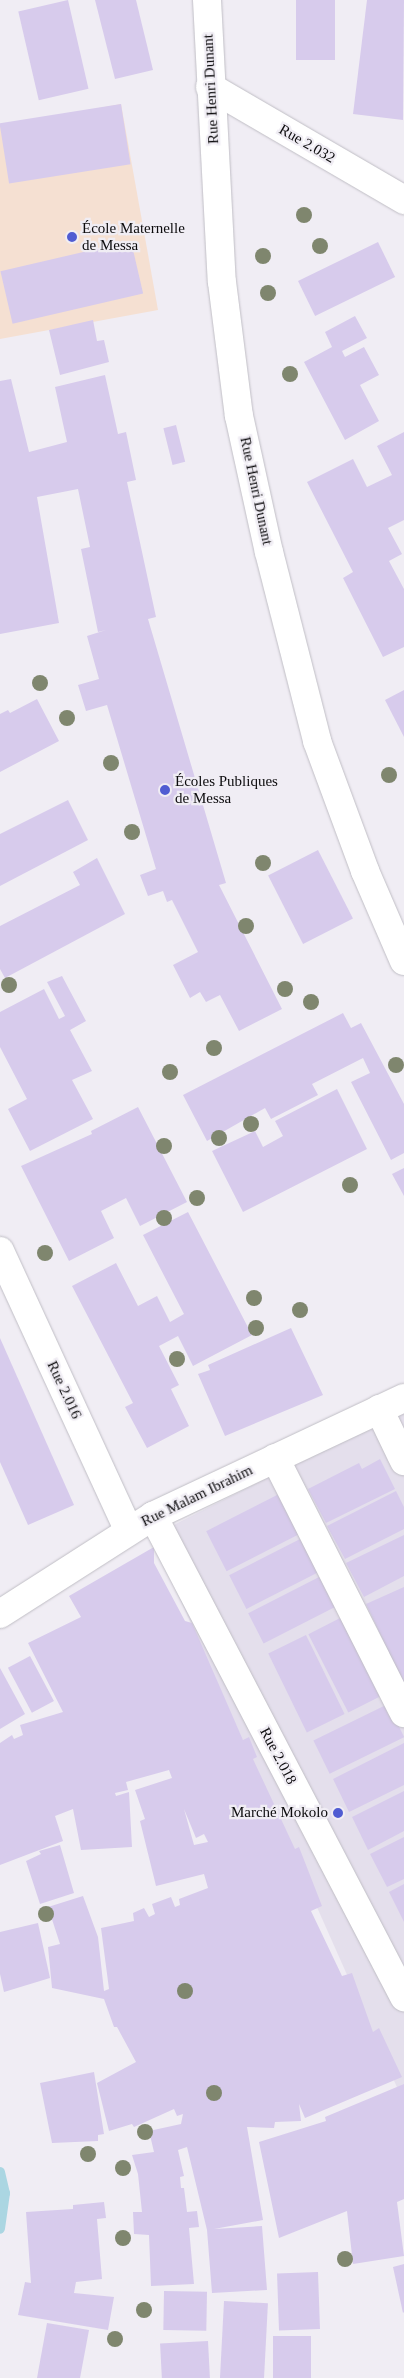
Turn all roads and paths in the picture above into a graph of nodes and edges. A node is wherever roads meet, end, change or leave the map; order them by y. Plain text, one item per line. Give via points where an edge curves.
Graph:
1 (207, 0) edge
2 (210, 87) junction
3 (404, 200) edge
4 (404, 961) edge
5 (0, 1251) edge
6 (404, 1398) edge
7 (378, 1409) junction
8 (275, 1458) junction
9 (404, 1461) edge
10 (153, 1516) junction
11 (128, 1529) junction
12 (0, 1614) edge
13 (404, 1713) edge
14 (404, 1997) edge

1 - 2 street, Rue Henri Dunant
2 - 3 street, Rue 2.032
2 - 4 street, Rue Henri Dunant via 222,282 234,378 239,416 269,552 317,741 365,871
5 - 11 street, Rue 2.016
6 - 7 street, Rue Malam Ibrahim
7 - 8 street, Rue Malam Ibrahim
7 - 9 street
8 - 10 street, Rue Malam Ibrahim
8 - 13 street
10 - 11 street, Rue Malam Ibrahim
10 - 14 street, Rue 2.018
11 - 12 street, Rue Malam Ibrahim

